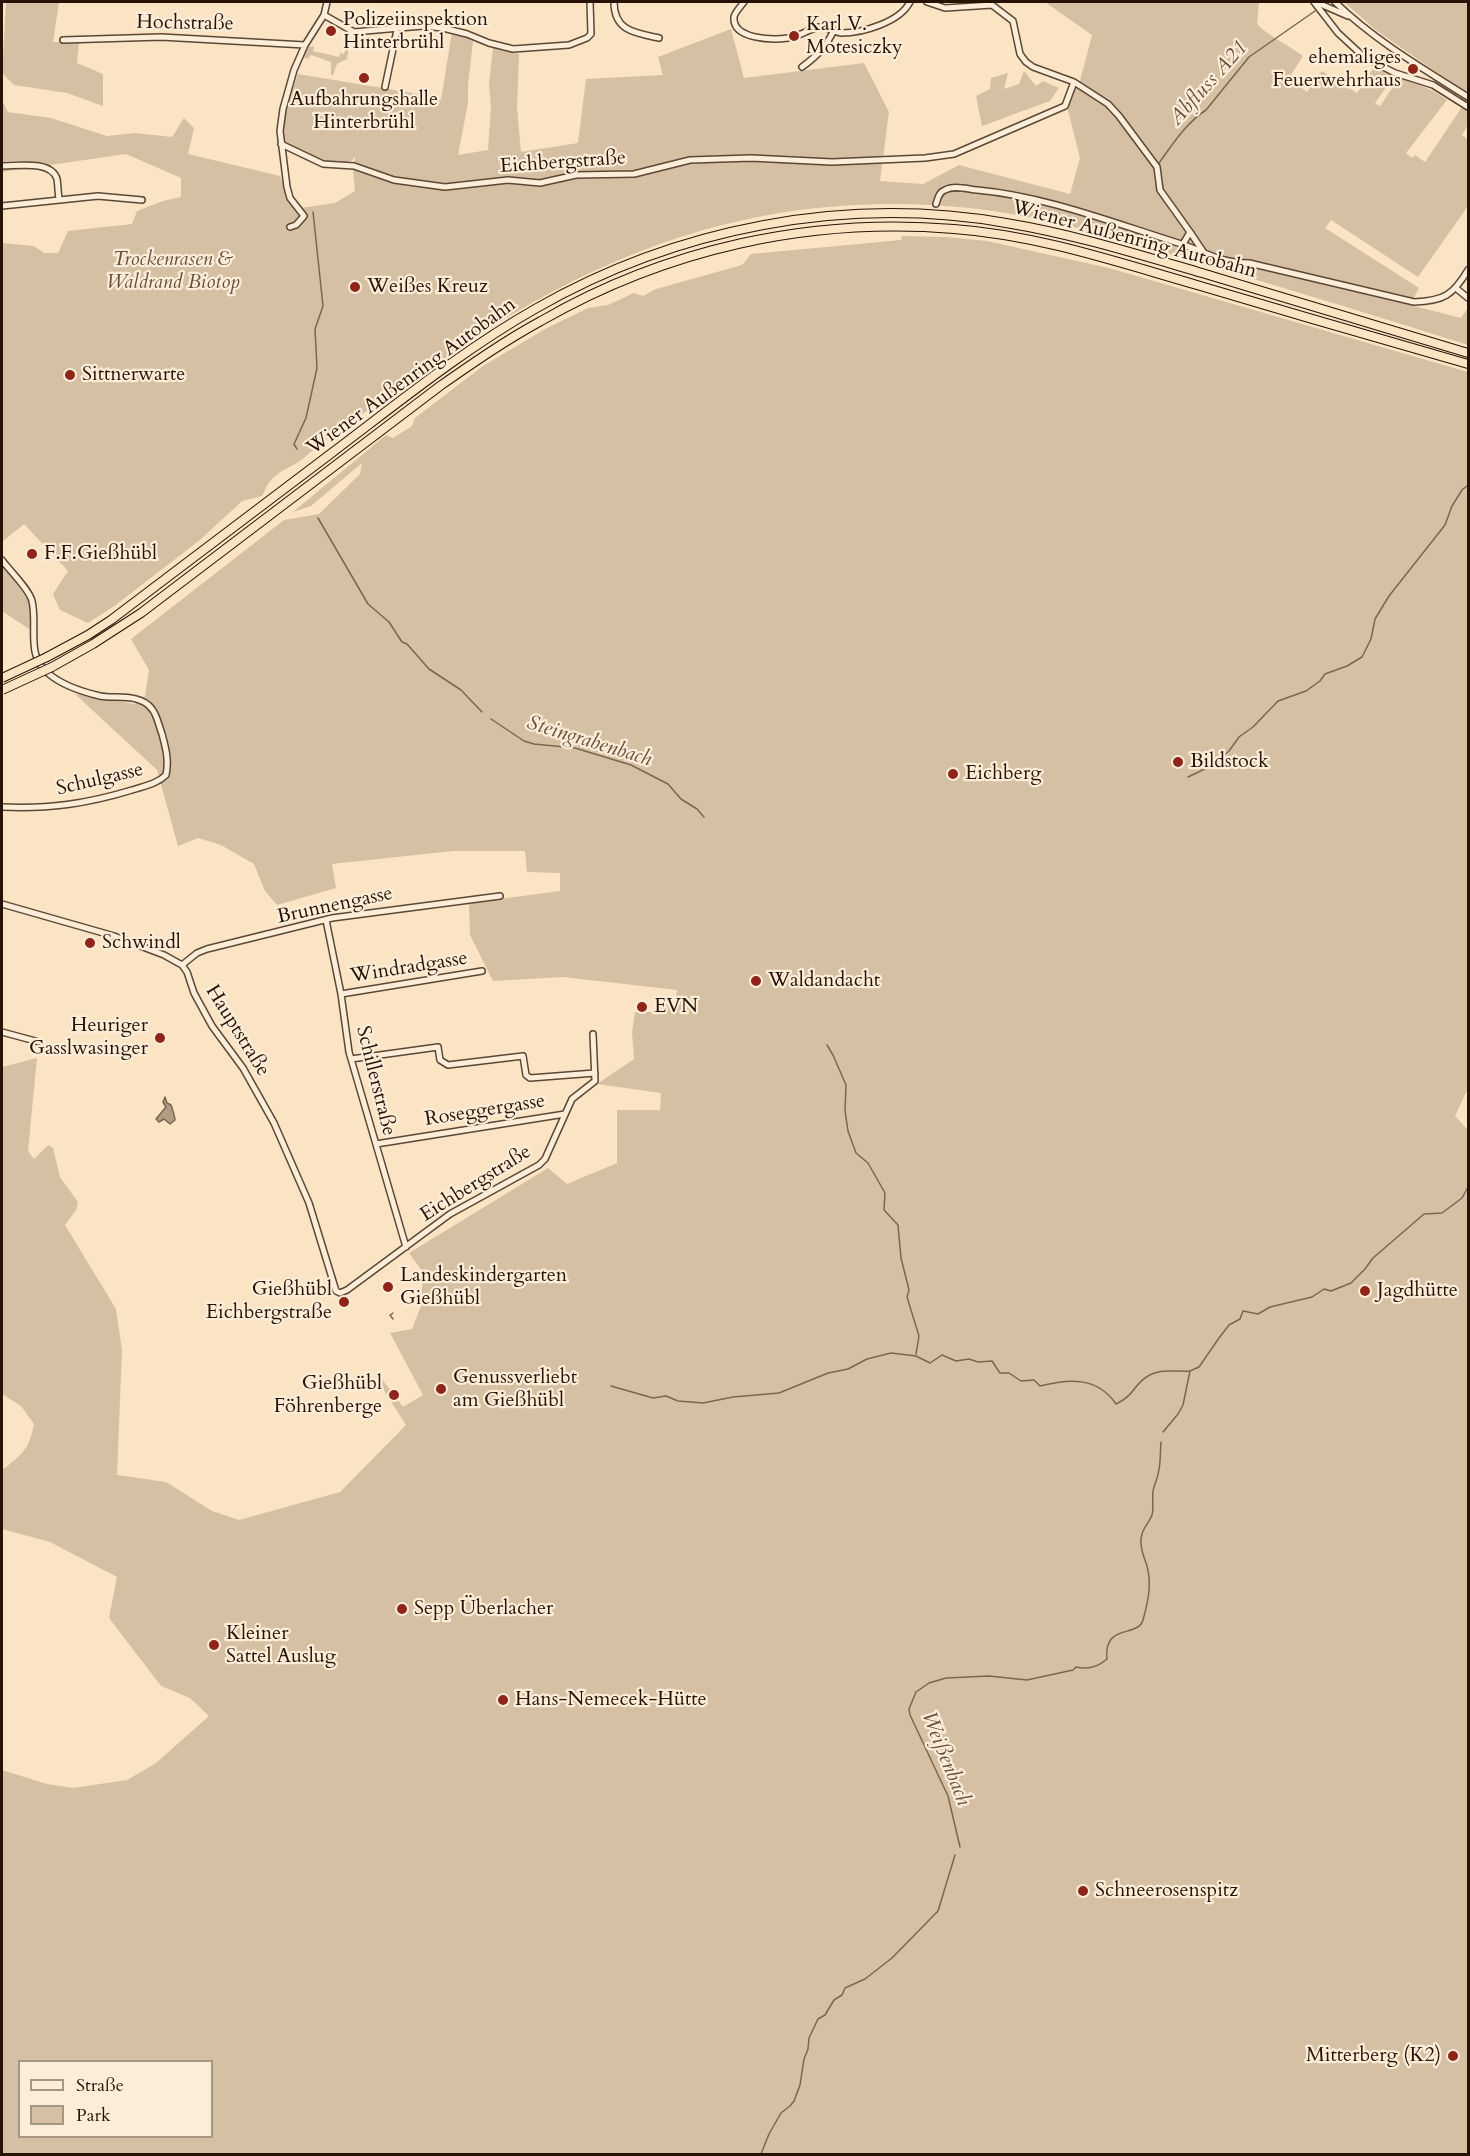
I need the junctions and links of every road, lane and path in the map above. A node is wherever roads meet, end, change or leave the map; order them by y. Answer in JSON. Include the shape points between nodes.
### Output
{"nodes":[{"id":1,"x":327,"y":2,"type":"edge"},
{"id":2,"x":590,"y":2,"type":"edge"},
{"id":3,"x":614,"y":2,"type":"edge"},
{"id":4,"x":744,"y":2,"type":"edge"},
{"id":5,"x":910,"y":2,"type":"edge"},
{"id":6,"x":927,"y":2,"type":"edge"},
{"id":7,"x":1315,"y":2,"type":"edge"},
{"id":8,"x":1335,"y":2,"type":"edge"},
{"id":9,"x":324,"y":15,"type":"junction"},
{"id":10,"x":1350,"y":17,"type":"junction"},
{"id":11,"x":396,"y":30,"type":"junction"},
{"id":12,"x":834,"y":30,"type":"junction"},
{"id":13,"x":659,"y":38,"type":"dead end"},
{"id":14,"x":63,"y":40,"type":"dead end"},
{"id":15,"x":305,"y":45,"type":"junction"},
{"id":16,"x":802,"y":67,"type":"dead end"},
{"id":17,"x":1426,"y":71,"type":"junction"},
{"id":18,"x":1074,"y":82,"type":"junction"},
{"id":19,"x":1433,"y":85,"type":"junction"},
{"id":20,"x":385,"y":87,"type":"dead end"},
{"id":21,"x":1468,"y":97,"type":"edge"},
{"id":22,"x":1468,"y":107,"type":"edge"},
{"id":23,"x":281,"y":144,"type":"junction"},
{"id":24,"x":2,"y":166,"type":"edge"},
{"id":25,"x":59,"y":199,"type":"junction"},
{"id":26,"x":142,"y":200,"type":"dead end"},
{"id":27,"x":936,"y":204,"type":"dead end"},
{"id":28,"x":2,"y":206,"type":"edge"},
{"id":29,"x":290,"y":227,"type":"dead end"},
{"id":30,"x":1190,"y":232,"type":"junction"},
{"id":31,"x":1183,"y":244,"type":"junction"},
{"id":32,"x":1204,"y":253,"type":"junction"},
{"id":33,"x":1468,"y":270,"type":"edge"},
{"id":34,"x":1457,"y":289,"type":"junction"},
{"id":35,"x":1468,"y":298,"type":"edge"},
{"id":36,"x":1468,"y":353,"type":"edge"},
{"id":37,"x":1468,"y":364,"type":"edge"},
{"id":38,"x":2,"y":560,"type":"edge"},
{"id":39,"x":2,"y":678,"type":"edge"},
{"id":40,"x":2,"y":690,"type":"edge"},
{"id":41,"x":2,"y":807,"type":"edge"},
{"id":42,"x":500,"y":896,"type":"dead end"},
{"id":43,"x":2,"y":904,"type":"edge"},
{"id":44,"x":326,"y":920,"type":"junction"},
{"id":45,"x":182,"y":965,"type":"junction"},
{"id":46,"x":482,"y":972,"type":"dead end"},
{"id":47,"x":341,"y":994,"type":"junction"},
{"id":48,"x":2,"y":1032,"type":"edge"},
{"id":49,"x":592,"y":1035,"type":"dead end"},
{"id":50,"x":39,"y":1042,"type":"dead end"},
{"id":51,"x":351,"y":1059,"type":"junction"},
{"id":52,"x":595,"y":1073,"type":"junction"},
{"id":53,"x":565,"y":1114,"type":"junction"},
{"id":54,"x":375,"y":1144,"type":"junction"},
{"id":55,"x":406,"y":1247,"type":"junction"},
{"id":56,"x":336,"y":1291,"type":"joint"}],
"edges":[{"from":1,"to":9,"type":"street"},
{"from":2,"to":11,"type":"street","via":[[591,34],[568,45],[513,49],[443,28]]},
{"from":3,"to":13,"type":"street","via":[[617,20],[625,28]]},
{"from":4,"to":12,"type":"street","via":[[734,19],[742,33],[765,39],[788,38],[817,28]]},
{"from":5,"to":12,"type":"street","via":[[906,9],[873,28],[839,33]]},
{"from":6,"to":18,"type":"street","via":[[945,8],[992,5],[1013,21],[1020,54],[1026,62]]},
{"from":7,"to":10,"type":"street"},
{"from":7,"to":19,"type":"street","via":[[1338,33],[1364,57],[1395,73]]},
{"from":8,"to":10,"type":"street"},
{"from":9,"to":11,"type":"street","via":[[354,32]]},
{"from":9,"to":15,"type":"street"},
{"from":10,"to":17,"type":"street"},
{"from":11,"to":20,"type":"street"},
{"from":12,"to":16,"type":"street","via":[[819,55]]},
{"from":14,"to":15,"type":"street","name":"Hochstraße","via":[[161,37]]},
{"from":15,"to":23,"type":"street","via":[[283,109]]},
{"from":17,"to":19,"type":"street"},
{"from":17,"to":21,"type":"street"},
{"from":18,"to":23,"type":"street","name":"Eichbergstraße","via":[[1065,106],[954,154],[925,158],[832,162],[690,160],[634,174],[445,187],[394,180],[354,166],[324,164]]},
{"from":18,"to":30,"type":"street","via":[[1119,116],[1157,167],[1160,190]]},
{"from":19,"to":22,"type":"street"},
{"from":23,"to":29,"type":"street","via":[[290,198],[304,216]]},
{"from":24,"to":25,"type":"street","via":[[43,167],[52,172]]},
{"from":25,"to":26,"type":"street","via":[[98,195]]},
{"from":25,"to":28,"type":"street"},
{"from":27,"to":31,"type":"street","via":[[944,190],[995,191]]},
{"from":30,"to":31,"type":"street"},
{"from":30,"to":32,"type":"street"},
{"from":31,"to":32,"type":"street"},
{"from":32,"to":34,"type":"street","via":[[1218,260],[1249,263],[1414,303],[1434,302]]},
{"from":33,"to":34,"type":"street"},
{"from":34,"to":35,"type":"street"},
{"from":36,"to":39,"type":"highway","name":"Wiener Außenring Autobahn","bridge":true,"via":[[1130,252],[1006,223],[908,213],[800,219],[745,228],[628,264],[534,310],[420,386],[111,620]]},
{"from":37,"to":40,"type":"highway","name":"Wiener Außenring Autobahn","bridge":true,"via":[[1125,264],[1004,235],[872,226],[745,241],[632,276],[589,295],[486,354],[141,614],[52,667]]},
{"from":38,"to":41,"type":"street","name":"Schulgasse","via":[[31,598],[34,652],[40,666],[71,686],[99,695],[136,698],[153,709],[168,757],[166,775],[157,782],[95,801],[53,807]]},
{"from":42,"to":44,"type":"street","name":"Brunnengasse"},
{"from":43,"to":45,"type":"street","via":[[114,936]]},
{"from":44,"to":45,"type":"street","name":"Brunnengasse","via":[[197,953]]},
{"from":44,"to":47,"type":"street","name":"Schillerstraße"},
{"from":45,"to":56,"type":"street","name":"Hauptstraße","via":[[212,1026],[243,1068],[274,1123],[309,1203]]},
{"from":46,"to":47,"type":"street","name":"Windradgasse"},
{"from":47,"to":51,"type":"street","name":"Schillerstraße"},
{"from":48,"to":50,"type":"street"},
{"from":49,"to":52,"type":"street"},
{"from":51,"to":52,"type":"street","via":[[438,1047],[440,1060],[448,1065],[523,1056],[530,1078]]},
{"from":51,"to":54,"type":"street","name":"Schillerstraße"},
{"from":52,"to":53,"type":"street","name":"Eichbergstraße","via":[[595,1081],[572,1099]]},
{"from":53,"to":54,"type":"street","name":"Roseggergasse"},
{"from":53,"to":55,"type":"street","name":"Eichbergstraße","via":[[539,1165],[450,1214]]},
{"from":54,"to":55,"type":"street","name":"Schillerstraße"},
{"from":55,"to":56,"type":"street","name":"Eichbergstraße","via":[[347,1290]]}]}
